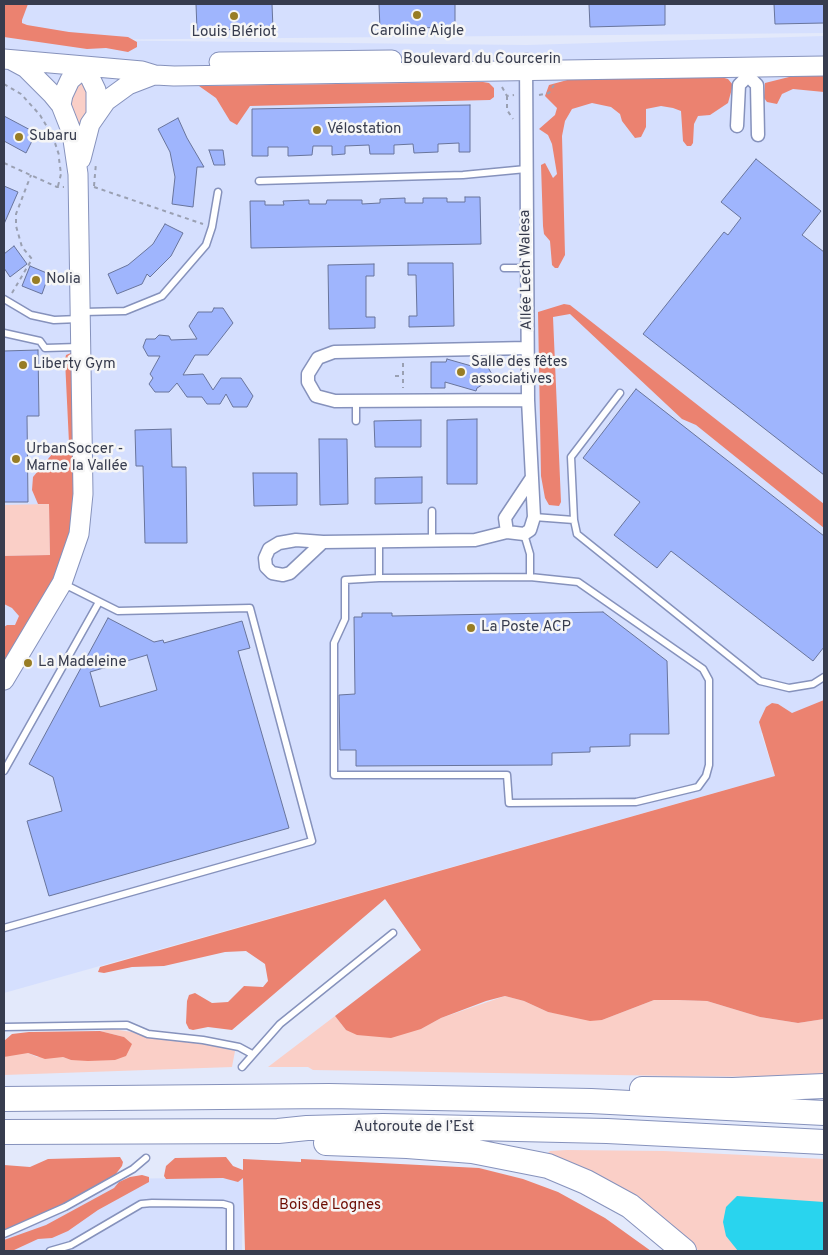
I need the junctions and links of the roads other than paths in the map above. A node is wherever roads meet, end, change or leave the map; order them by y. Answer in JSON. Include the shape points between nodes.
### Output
{"nodes":[{"id":1,"x":824,"y":53,"type":"edge"},
{"id":2,"x":12,"y":57,"type":"edge"},
{"id":3,"x":526,"y":65,"type":"junction"},
{"id":4,"x":84,"y":66,"type":"junction"},
{"id":5,"x":749,"y":66,"type":"junction"},
{"id":6,"x":824,"y":66,"type":"edge"},
{"id":7,"x":148,"y":73,"type":"junction"},
{"id":8,"x":61,"y":105,"type":"junction"},
{"id":9,"x":96,"y":112,"type":"junction"},
{"id":10,"x":737,"y":126,"type":"dead end"},
{"id":11,"x":758,"y":135,"type":"dead end"},
{"id":12,"x":526,"y":170,"type":"junction"},
{"id":13,"x":83,"y":182,"type":"junction"},
{"id":14,"x":259,"y":182,"type":"dead end"},
{"id":15,"x":218,"y":192,"type":"dead end"},
{"id":16,"x":504,"y":268,"type":"dead end"},
{"id":17,"x":526,"y":268,"type":"junction"},
{"id":18,"x":6,"y":300,"type":"edge"},
{"id":19,"x":80,"y":315,"type":"junction"},
{"id":20,"x":4,"y":333,"type":"edge"},
{"id":21,"x":81,"y":347,"type":"junction"},
{"id":22,"x":527,"y":348,"type":"junction"},
{"id":23,"x":620,"y":393,"type":"dead end"},
{"id":24,"x":528,"y":400,"type":"junction"},
{"id":25,"x":356,"y":401,"type":"junction"},
{"id":26,"x":356,"y":421,"type":"dead end"},
{"id":27,"x":531,"y":479,"type":"junction"},
{"id":28,"x":432,"y":511,"type":"dead end"},
{"id":29,"x":534,"y":516,"type":"junction"},
{"id":30,"x":574,"y":520,"type":"junction"},
{"id":31,"x":507,"y":532,"type":"junction"},
{"id":32,"x":524,"y":534,"type":"junction"},
{"id":33,"x":379,"y":541,"type":"junction"},
{"id":34,"x":432,"y":541,"type":"junction"},
{"id":35,"x":323,"y":542,"type":"dead end"},
{"id":36,"x":530,"y":577,"type":"junction"},
{"id":37,"x":379,"y":578,"type":"junction"},
{"id":38,"x":62,"y":583,"type":"junction"},
{"id":39,"x":98,"y":602,"type":"junction"},
{"id":40,"x":824,"y":677,"type":"edge"},
{"id":41,"x":4,"y":680,"type":"edge"},
{"id":42,"x":4,"y":771,"type":"edge"},
{"id":43,"x":4,"y":928,"type":"edge"},
{"id":44,"x":393,"y":933,"type":"dead end"},
{"id":45,"x":4,"y":1027,"type":"edge"},
{"id":46,"x":252,"y":1054,"type":"junction"},
{"id":47,"x":242,"y":1067,"type":"dead end"},
{"id":48,"x":824,"y":1086,"type":"edge"},
{"id":49,"x":4,"y":1099,"type":"edge"},
{"id":50,"x":591,"y":1101,"type":"junction"},
{"id":51,"x":824,"y":1113,"type":"edge"},
{"id":52,"x":278,"y":1131,"type":"junction"},
{"id":53,"x":4,"y":1132,"type":"edge"},
{"id":54,"x":824,"y":1142,"type":"edge"},
{"id":55,"x":146,"y":1158,"type":"dead end"},
{"id":56,"x":4,"y":1234,"type":"edge"},
{"id":57,"x":50,"y":1251,"type":"edge"},
{"id":58,"x":230,"y":1251,"type":"edge"},
{"id":59,"x":684,"y":1251,"type":"edge"}],
"edges":[{"from":1,"to":5,"type":"street","name":"Boulevard du Courcerin"},
{"from":2,"to":4,"type":"street","name":"Boulevard du Courcerin"},
{"from":2,"to":8,"type":"street","via":[[36,76]]},
{"from":3,"to":5,"type":"street","name":"Boulevard du Courcerin"},
{"from":3,"to":7,"type":"street","name":"Boulevard du Courcerin","via":[[351,59],[205,62],[164,64]]},
{"from":3,"to":12,"type":"street","name":"Allée Lech Walesa"},
{"from":4,"to":7,"type":"street","name":"Boulevard du Courcerin"},
{"from":4,"to":8,"type":"street","via":[[70,80]]},
{"from":4,"to":9,"type":"street","via":[[96,90]]},
{"from":5,"to":6,"type":"street","name":"Boulevard du Courcerin"},
{"from":5,"to":10,"type":"street","via":[[739,85]]},
{"from":5,"to":11,"type":"street","via":[[757,85]]},
{"from":7,"to":9,"type":"street","via":[[106,101]]},
{"from":8,"to":13,"type":"street","via":[[72,133]]},
{"from":9,"to":13,"type":"street","via":[[86,134]]},
{"from":12,"to":14,"type":"lane"},
{"from":12,"to":17,"type":"street","name":"Allée Lech Walesa"},
{"from":13,"to":19,"type":"street"},
{"from":15,"to":19,"type":"lane","via":[[206,245],[162,296],[124,311]]},
{"from":16,"to":17,"type":"lane"},
{"from":17,"to":22,"type":"street","name":"Allée Lech Walesa"},
{"from":18,"to":19,"type":"lane","via":[[30,315],[54,320]]},
{"from":19,"to":21,"type":"street"},
{"from":20,"to":21,"type":"lane","via":[[40,341],[45,348]]},
{"from":21,"to":38,"type":"street","via":[[82,513]]},
{"from":22,"to":24,"type":"street","name":"Allée Lech Walesa"},
{"from":22,"to":25,"type":"street","via":[[334,352],[318,358],[308,374],[308,382],[316,396],[335,401]]},
{"from":23,"to":30,"type":"lane","via":[[571,457]]},
{"from":24,"to":25,"type":"street"},
{"from":24,"to":27,"type":"street","name":"Allée Lech Walesa"},
{"from":25,"to":26,"type":"lane"},
{"from":27,"to":29,"type":"street","name":"Allée Lech Walesa"},
{"from":27,"to":31,"type":"street","via":[[505,518]]},
{"from":28,"to":34,"type":"lane"},
{"from":29,"to":30,"type":"lane"},
{"from":29,"to":32,"type":"street","via":[[530,530]]},
{"from":30,"to":40,"type":"lane","via":[[577,534],[760,681],[789,688],[813,684]]},
{"from":31,"to":32,"type":"street"},
{"from":31,"to":34,"type":"street","via":[[475,540]]},
{"from":32,"to":36,"type":"lane","via":[[530,554]]},
{"from":33,"to":34,"type":"street"},
{"from":33,"to":35,"type":"street"},
{"from":33,"to":37,"type":"lane"},
{"from":36,"to":37,"type":"lane"},
{"from":36,"to":37,"type":"lane","via":[[578,582],[703,669],[709,680],[709,765],[698,787],[636,802],[509,803],[507,775],[334,775],[334,643],[345,619],[345,580]]},
{"from":38,"to":39,"type":"lane"},
{"from":38,"to":41,"type":"street"},
{"from":39,"to":42,"type":"lane"},
{"from":39,"to":43,"type":"lane","via":[[118,611],[250,608],[312,841]]},
{"from":44,"to":46,"type":"lane","via":[[280,1024]]},
{"from":45,"to":46,"type":"lane","via":[[127,1025],[148,1034],[203,1040],[239,1047]]},
{"from":46,"to":47,"type":"lane"},
{"from":48,"to":50,"type":"highway","via":[[732,1090],[645,1088]]},
{"from":49,"to":50,"type":"highway","name":"Autoroute de l’Est","via":[[329,1096]]},
{"from":50,"to":51,"type":"highway","name":"Autoroute de l’Est"},
{"from":52,"to":53,"type":"highway","name":"Autoroute de l’Est"},
{"from":52,"to":54,"type":"highway","name":"Autoroute de l’Est","via":[[392,1127],[607,1131]]},
{"from":52,"to":59,"type":"highway","via":[[293,1141],[447,1149],[499,1155],[548,1166],[630,1206]]},
{"from":55,"to":56,"type":"lane","via":[[65,1207]]},
{"from":57,"to":58,"type":"lane","via":[[71,1245],[141,1204],[152,1203],[230,1206]]}]}
